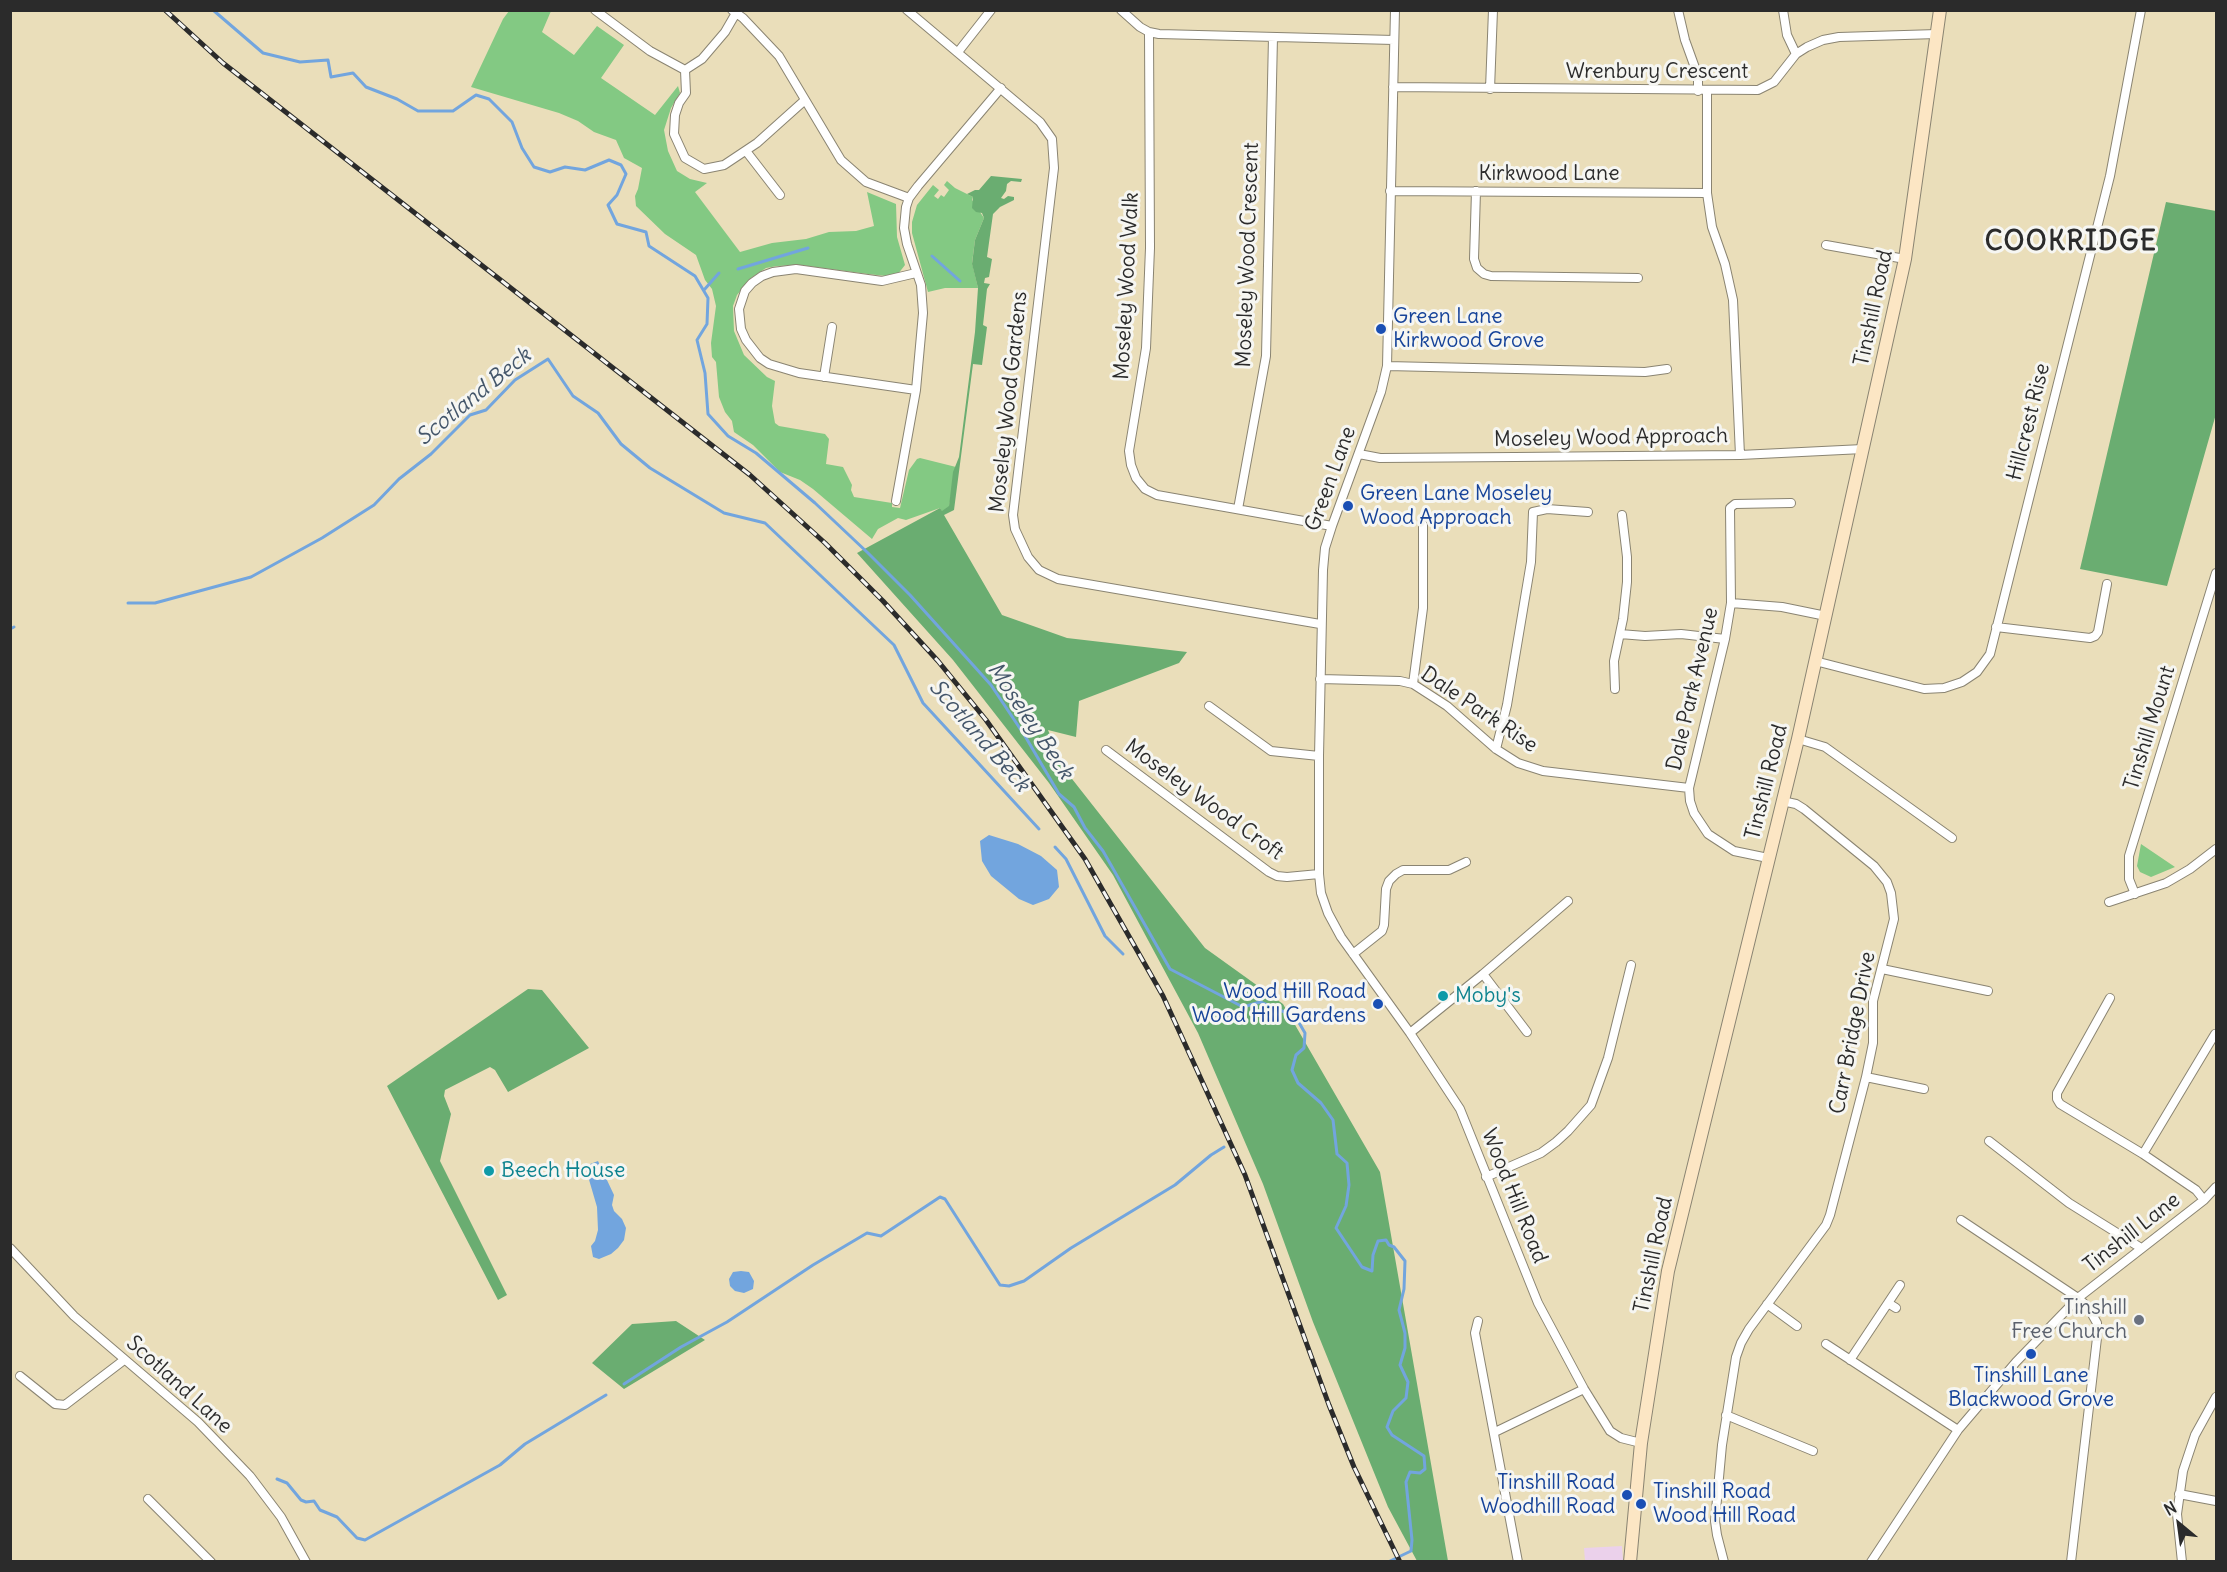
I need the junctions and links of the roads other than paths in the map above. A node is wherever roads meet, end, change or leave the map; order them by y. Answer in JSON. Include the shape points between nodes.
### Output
{"nodes":[{"id":1,"x":596,"y":10,"type":"edge"},
{"id":2,"x":907,"y":10,"type":"edge"},
{"id":3,"x":991,"y":10,"type":"edge"},
{"id":4,"x":1121,"y":10,"type":"edge"},
{"id":5,"x":1395,"y":10,"type":"edge"},
{"id":6,"x":1493,"y":10,"type":"edge"},
{"id":7,"x":1678,"y":10,"type":"edge"},
{"id":8,"x":1783,"y":10,"type":"edge"},
{"id":9,"x":1940,"y":10,"type":"edge"},
{"id":10,"x":2140,"y":10,"type":"edge"},
{"id":11,"x":734,"y":12,"type":"edge"},
{"id":12,"x":1149,"y":32,"type":"junction"},
{"id":13,"x":1937,"y":34,"type":"junction"},
{"id":14,"x":1273,"y":37,"type":"junction"},
{"id":15,"x":1394,"y":40,"type":"junction"},
{"id":16,"x":958,"y":52,"type":"junction"},
{"id":17,"x":1797,"y":54,"type":"junction"},
{"id":18,"x":685,"y":70,"type":"junction"},
{"id":19,"x":1393,"y":87,"type":"junction"},
{"id":20,"x":1001,"y":88,"type":"junction"},
{"id":21,"x":1490,"y":89,"type":"junction"},
{"id":22,"x":1703,"y":91,"type":"junction"},
{"id":23,"x":805,"y":100,"type":"junction"},
{"id":24,"x":746,"y":151,"type":"junction"},
{"id":25,"x":1390,"y":191,"type":"junction"},
{"id":26,"x":1476,"y":191,"type":"junction"},
{"id":27,"x":1707,"y":193,"type":"junction"},
{"id":28,"x":780,"y":195,"type":"dead end"},
{"id":29,"x":909,"y":198,"type":"junction"},
{"id":30,"x":1826,"y":244,"type":"dead end"},
{"id":31,"x":1905,"y":259,"type":"junction"},
{"id":32,"x":916,"y":273,"type":"junction"},
{"id":33,"x":1638,"y":278,"type":"dead end"},
{"id":34,"x":832,"y":327,"type":"dead end"},
{"id":35,"x":1387,"y":366,"type":"junction"},
{"id":36,"x":1667,"y":369,"type":"dead end"},
{"id":37,"x":824,"y":377,"type":"junction"},
{"id":38,"x":916,"y":390,"type":"junction"},
{"id":39,"x":1863,"y":449,"type":"junction"},
{"id":40,"x":1359,"y":454,"type":"junction"},
{"id":41,"x":1740,"y":454,"type":"junction"},
{"id":42,"x":896,"y":501,"type":"dead end"},
{"id":43,"x":1791,"y":503,"type":"dead end"},
{"id":44,"x":1238,"y":509,"type":"junction"},
{"id":45,"x":1587,"y":512,"type":"dead end"},
{"id":46,"x":1622,"y":515,"type":"dead end"},
{"id":47,"x":1423,"y":525,"type":"dead end"},
{"id":48,"x":1332,"y":526,"type":"junction"},
{"id":49,"x":2217,"y":573,"type":"edge"},
{"id":50,"x":2107,"y":584,"type":"dead end"},
{"id":51,"x":2215,"y":585,"type":"edge"},
{"id":52,"x":1731,"y":603,"type":"junction"},
{"id":53,"x":1826,"y":616,"type":"junction"},
{"id":54,"x":1320,"y":624,"type":"junction"},
{"id":55,"x":1996,"y":627,"type":"junction"},
{"id":56,"x":1620,"y":634,"type":"junction"},
{"id":57,"x":1725,"y":639,"type":"junction"},
{"id":58,"x":1815,"y":661,"type":"junction"},
{"id":59,"x":1320,"y":679,"type":"junction"},
{"id":60,"x":1413,"y":684,"type":"junction"},
{"id":61,"x":1615,"y":689,"type":"dead end"},
{"id":62,"x":1209,"y":706,"type":"dead end"},
{"id":63,"x":1798,"y":739,"type":"junction"},
{"id":64,"x":1496,"y":748,"type":"junction"},
{"id":65,"x":1106,"y":750,"type":"dead end"},
{"id":66,"x":1319,"y":756,"type":"junction"},
{"id":67,"x":1689,"y":788,"type":"junction"},
{"id":68,"x":1782,"y":801,"type":"junction"},
{"id":69,"x":1952,"y":838,"type":"dead end"},
{"id":70,"x":2217,"y":849,"type":"edge"},
{"id":71,"x":1768,"y":858,"type":"junction"},
{"id":72,"x":1466,"y":862,"type":"dead end"},
{"id":73,"x":1319,"y":874,"type":"junction"},
{"id":74,"x":2135,"y":894,"type":"junction"},
{"id":75,"x":1568,"y":901,"type":"dead end"},
{"id":76,"x":2109,"y":902,"type":"dead end"},
{"id":77,"x":1353,"y":954,"type":"junction"},
{"id":78,"x":1631,"y":964,"type":"dead end"},
{"id":79,"x":1882,"y":969,"type":"junction"},
{"id":80,"x":1483,"y":974,"type":"junction"},
{"id":81,"x":1988,"y":991,"type":"dead end"},
{"id":82,"x":2110,"y":998,"type":"dead end"},
{"id":83,"x":1410,"y":1032,"type":"junction"},
{"id":84,"x":1527,"y":1032,"type":"dead end"},
{"id":85,"x":2215,"y":1034,"type":"dead end"},
{"id":86,"x":1866,"y":1077,"type":"junction"},
{"id":87,"x":1924,"y":1089,"type":"dead end"},
{"id":88,"x":1989,"y":1142,"type":"dead end"},
{"id":89,"x":2143,"y":1154,"type":"junction"},
{"id":90,"x":1486,"y":1177,"type":"junction"},
{"id":91,"x":2217,"y":1187,"type":"edge"},
{"id":92,"x":2204,"y":1200,"type":"junction"},
{"id":93,"x":1961,"y":1220,"type":"dead end"},
{"id":94,"x":10,"y":1248,"type":"edge"},
{"id":95,"x":2141,"y":1248,"type":"junction"},
{"id":96,"x":1899,"y":1285,"type":"dead end"},
{"id":97,"x":2078,"y":1298,"type":"junction"},
{"id":98,"x":1888,"y":1303,"type":"junction"},
{"id":99,"x":1767,"y":1304,"type":"junction"},
{"id":100,"x":1896,"y":1308,"type":"dead end"},
{"id":101,"x":1478,"y":1321,"type":"dead end"},
{"id":102,"x":1797,"y":1326,"type":"dead end"},
{"id":103,"x":1826,"y":1344,"type":"dead end"},
{"id":104,"x":124,"y":1360,"type":"junction"},
{"id":105,"x":1850,"y":1360,"type":"junction"},
{"id":106,"x":20,"y":1376,"type":"dead end"},
{"id":107,"x":1584,"y":1389,"type":"junction"},
{"id":108,"x":2217,"y":1396,"type":"edge"},
{"id":109,"x":1726,"y":1415,"type":"junction"},
{"id":110,"x":1958,"y":1430,"type":"junction"},
{"id":111,"x":1495,"y":1432,"type":"junction"},
{"id":112,"x":1641,"y":1443,"type":"junction"},
{"id":113,"x":1813,"y":1451,"type":"dead end"},
{"id":114,"x":2179,"y":1494,"type":"junction"},
{"id":115,"x":148,"y":1499,"type":"dead end"},
{"id":116,"x":2217,"y":1501,"type":"edge"},
{"id":117,"x":211,"y":1562,"type":"edge"},
{"id":118,"x":306,"y":1562,"type":"edge"},
{"id":119,"x":1518,"y":1562,"type":"edge"},
{"id":120,"x":1630,"y":1562,"type":"edge"},
{"id":121,"x":1724,"y":1562,"type":"edge"},
{"id":122,"x":1871,"y":1562,"type":"edge"},
{"id":123,"x":2071,"y":1562,"type":"edge"},
{"id":124,"x":2182,"y":1562,"type":"edge"}],
"edges":[{"from":1,"to":18,"type":"street","via":[[650,51]]},
{"from":2,"to":16,"type":"street","name":"Moseley Wood Gardens"},
{"from":3,"to":16,"type":"street"},
{"from":4,"to":12,"type":"street"},
{"from":5,"to":15,"type":"street","name":"Green Lane"},
{"from":6,"to":21,"type":"street"},
{"from":7,"to":22,"type":"street"},
{"from":8,"to":17,"type":"street","via":[[1787,35]]},
{"from":9,"to":13,"type":"street","name":"Tinshill Road"},
{"from":10,"to":55,"type":"street","name":"Hillcrest Rise","via":[[2110,176]]},
{"from":11,"to":18,"type":"street","via":[[725,32],[702,59]]},
{"from":11,"to":23,"type":"street","via":[[779,56]]},
{"from":12,"to":14,"type":"street"},
{"from":12,"to":44,"type":"street","name":"Moseley Wood Walk","via":[[1149,281],[1146,348],[1129,451],[1131,465],[1145,489],[1157,495]]},
{"from":13,"to":17,"type":"street","name":"Wrenbury Crescent","via":[[1839,37],[1815,43]]},
{"from":13,"to":31,"type":"street","name":"Tinshill Road"},
{"from":14,"to":15,"type":"street"},
{"from":14,"to":44,"type":"street","name":"Moseley Wood Crescent","via":[[1266,356]]},
{"from":15,"to":19,"type":"street","name":"Green Lane"},
{"from":16,"to":20,"type":"street","name":"Moseley Wood Gardens"},
{"from":17,"to":22,"type":"street","name":"Wrenbury Crescent","via":[[1767,87]]},
{"from":18,"to":24,"type":"street","via":[[686,93],[675,115],[674,134],[685,158],[704,169],[724,165]]},
{"from":19,"to":21,"type":"street","name":"Wrenbury Crescent"},
{"from":19,"to":25,"type":"street","name":"Green Lane"},
{"from":20,"to":29,"type":"street"},
{"from":20,"to":54,"type":"street","name":"Moseley Wood Gardens","via":[[1046,129],[1054,153],[1013,515],[1028,557],[1039,570],[1058,579]]},
{"from":21,"to":22,"type":"street","name":"Wrenbury Crescent"},
{"from":22,"to":27,"type":"street"},
{"from":23,"to":24,"type":"street"},
{"from":23,"to":29,"type":"street","via":[[852,172],[866,182]]},
{"from":24,"to":28,"type":"street"},
{"from":25,"to":26,"type":"street","name":"Kirkwood Lane"},
{"from":25,"to":35,"type":"street","name":"Green Lane"},
{"from":26,"to":27,"type":"street","name":"Kirkwood Lane"},
{"from":26,"to":33,"type":"street","via":[[1474,259],[1484,274]]},
{"from":27,"to":41,"type":"street","via":[[1712,228],[1733,300]]},
{"from":29,"to":32,"type":"street","via":[[904,228]]},
{"from":30,"to":31,"type":"street"},
{"from":31,"to":39,"type":"street","name":"Tinshill Road"},
{"from":32,"to":37,"type":"street","via":[[882,281],[796,269],[762,276],[752,283],[739,309],[741,329],[752,350],[779,368]]},
{"from":32,"to":38,"type":"street","via":[[923,299]]},
{"from":34,"to":37,"type":"street"},
{"from":35,"to":36,"type":"street","via":[[1645,372]]},
{"from":35,"to":40,"type":"street","name":"Green Lane"},
{"from":37,"to":38,"type":"street"},
{"from":38,"to":42,"type":"street"},
{"from":39,"to":41,"type":"street","name":"Moseley Wood Approach"},
{"from":39,"to":53,"type":"street","name":"Tinshill Road"},
{"from":40,"to":41,"type":"street","name":"Moseley Wood Approach","via":[[1380,458]]},
{"from":40,"to":48,"type":"street","name":"Green Lane"},
{"from":43,"to":52,"type":"street","name":"Dale Park Avenue","via":[[1730,507]]},
{"from":44,"to":48,"type":"street","name":"Moseley Wood Walk"},
{"from":45,"to":64,"type":"street","via":[[1533,512],[1531,562]]},
{"from":46,"to":56,"type":"street","via":[[1627,582]]},
{"from":47,"to":60,"type":"street","via":[[1423,615]]},
{"from":48,"to":54,"type":"street","name":"Green Lane","via":[[1325,548]]},
{"from":49,"to":51,"type":"street","name":"Tinshill Mount"},
{"from":50,"to":55,"type":"street","via":[[2098,632],[2090,638]]},
{"from":51,"to":74,"type":"street","name":"Tinshill Mount","via":[[2129,856],[2129,879]]},
{"from":52,"to":53,"type":"street"},
{"from":52,"to":57,"type":"street","name":"Dale Park Avenue"},
{"from":53,"to":58,"type":"street","name":"Tinshill Road"},
{"from":54,"to":59,"type":"street","name":"Green Lane"},
{"from":55,"to":58,"type":"street","name":"Hillcrest Rise","via":[[1990,654],[1977,672],[1944,688],[1924,688]]},
{"from":56,"to":57,"type":"street"},
{"from":56,"to":61,"type":"street","via":[[1614,661]]},
{"from":57,"to":67,"type":"street","name":"Dale Park Avenue"},
{"from":58,"to":63,"type":"street","name":"Tinshill Road"},
{"from":59,"to":60,"type":"street","name":"Dale Park Rise"},
{"from":59,"to":66,"type":"street","name":"Green Lane"},
{"from":60,"to":64,"type":"street","name":"Dale Park Rise","via":[[1447,706]]},
{"from":62,"to":66,"type":"street","via":[[1271,751]]},
{"from":63,"to":68,"type":"street","name":"Tinshill Road"},
{"from":63,"to":69,"type":"street","via":[[1825,747]]},
{"from":64,"to":67,"type":"street","name":"Dale Park Rise","via":[[1518,763],[1543,771]]},
{"from":65,"to":73,"type":"street","name":"Moseley Wood Croft","via":[[1269,872],[1287,877]]},
{"from":66,"to":73,"type":"street","name":"Green Lane"},
{"from":67,"to":71,"type":"street","name":"Dale Park Avenue","via":[[1694,813],[1708,834],[1734,851]]},
{"from":68,"to":71,"type":"street","name":"Tinshill Road"},
{"from":68,"to":79,"type":"street","name":"Carr Bridge Drive","via":[[1796,804],[1812,816],[1874,866],[1887,882],[1894,920]]},
{"from":70,"to":74,"type":"street","via":[[2178,877]]},
{"from":71,"to":112,"type":"street","name":"Tinshill Road","via":[[1668,1270]]},
{"from":72,"to":77,"type":"street","via":[[1449,870],[1403,870],[1396,874],[1386,889],[1382,932]]},
{"from":73,"to":77,"type":"street","name":"Green Lane","via":[[1328,913]]},
{"from":74,"to":76,"type":"street"},
{"from":75,"to":80,"type":"street"},
{"from":77,"to":83,"type":"street","name":"Wood Hill Road"},
{"from":78,"to":90,"type":"street","via":[[1608,1058],[1591,1105],[1541,1153]]},
{"from":79,"to":81,"type":"street"},
{"from":79,"to":86,"type":"street","name":"Carr Bridge Drive","via":[[1873,1001],[1873,1043]]},
{"from":80,"to":83,"type":"street"},
{"from":80,"to":84,"type":"street"},
{"from":82,"to":89,"type":"street","via":[[2057,1099]]},
{"from":83,"to":90,"type":"street","name":"Wood Hill Road","via":[[1456,1103]]},
{"from":85,"to":89,"type":"street"},
{"from":86,"to":87,"type":"street"},
{"from":86,"to":99,"type":"street","name":"Carr Bridge Drive","via":[[1826,1225]]},
{"from":88,"to":95,"type":"street","via":[[2069,1203]]},
{"from":89,"to":92,"type":"street","via":[[2196,1190]]},
{"from":90,"to":107,"type":"street","name":"Wood Hill Road","via":[[1538,1303]]},
{"from":91,"to":92,"type":"street","name":"Tinshill Lane"},
{"from":92,"to":95,"type":"street","name":"Tinshill Lane"},
{"from":93,"to":97,"type":"street"},
{"from":94,"to":104,"type":"street","name":"Scotland Lane"},
{"from":95,"to":97,"type":"street","name":"Tinshill Lane"},
{"from":96,"to":98,"type":"street"},
{"from":97,"to":110,"type":"street","name":"Tinshill Lane"},
{"from":97,"to":123,"type":"street","via":[[2095,1318],[2097,1338]]},
{"from":98,"to":100,"type":"street"},
{"from":98,"to":105,"type":"street"},
{"from":99,"to":102,"type":"street"},
{"from":99,"to":109,"type":"street","name":"Carr Bridge Drive","via":[[1741,1343]]},
{"from":101,"to":111,"type":"street","via":[[1475,1333]]},
{"from":103,"to":105,"type":"street"},
{"from":104,"to":106,"type":"street","via":[[65,1405],[55,1404]]},
{"from":104,"to":118,"type":"street","name":"Scotland Lane","via":[[198,1422],[250,1476],[281,1517]]},
{"from":105,"to":110,"type":"street"},
{"from":107,"to":111,"type":"street"},
{"from":107,"to":112,"type":"street","name":"Wood Hill Road","via":[[1610,1431]]},
{"from":108,"to":114,"type":"street","via":[[2192,1443]]},
{"from":109,"to":113,"type":"street"},
{"from":109,"to":121,"type":"street","name":"Carr Bridge Drive","via":[[1715,1528]]},
{"from":110,"to":122,"type":"street","name":"Tinshill Lane"},
{"from":111,"to":119,"type":"street"},
{"from":112,"to":120,"type":"street","name":"Tinshill Road"},
{"from":114,"to":116,"type":"street"},
{"from":114,"to":124,"type":"street"},
{"from":115,"to":117,"type":"street"}]}
